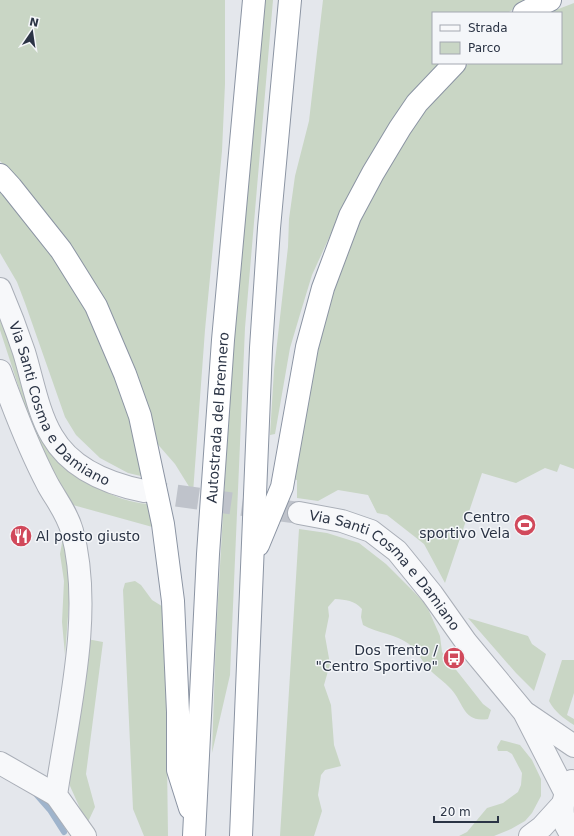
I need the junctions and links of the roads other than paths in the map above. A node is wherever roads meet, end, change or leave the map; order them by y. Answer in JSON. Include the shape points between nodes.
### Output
{"nodes":[{"id":1,"x":254,"y":0,"type":"edge"},
{"id":2,"x":290,"y":0,"type":"edge"},
{"id":3,"x":550,"y":0,"type":"edge"},
{"id":4,"x":526,"y":12,"type":"edge"},
{"id":5,"x":453,"y":64,"type":"edge"},
{"id":6,"x":0,"y":175,"type":"edge"},
{"id":7,"x":0,"y":289,"type":"edge"},
{"id":8,"x":0,"y":371,"type":"edge"},
{"id":9,"x":144,"y":491,"type":"tunnel mouth"},
{"id":10,"x":299,"y":513,"type":"tunnel mouth"},
{"id":11,"x":252,"y":559,"type":"junction"},
{"id":12,"x":524,"y":712,"type":"junction"},
{"id":13,"x":574,"y":746,"type":"edge"},
{"id":14,"x":0,"y":763,"type":"edge"},
{"id":15,"x":567,"y":792,"type":"edge"},
{"id":16,"x":56,"y":795,"type":"junction"},
{"id":17,"x":194,"y":829,"type":"edge"},
{"id":18,"x":84,"y":836,"type":"edge"},
{"id":19,"x":241,"y":836,"type":"edge"},
{"id":20,"x":530,"y":836,"type":"edge"},
{"id":21,"x":573,"y":836,"type":"edge"}],
"edges":[{"from":1,"to":17,"type":"highway","name":"Autostrada del Brennero","via":[[222,348],[208,554]]},
{"from":2,"to":11,"type":"highway","via":[[269,228]]},
{"from":3,"to":4,"type":"highway"},
{"from":5,"to":11,"type":"highway","via":[[417,103],[400,128],[372,173],[350,216],[324,288],[307,347],[282,487]]},
{"from":6,"to":17,"type":"highway","via":[[61,250],[96,306],[140,416],[163,524],[172,593],[178,770]]},
{"from":7,"to":9,"type":"street","name":"Via Santi Cosma e Damiano","via":[[52,436],[64,451],[96,476],[122,487]]},
{"from":8,"to":16,"type":"street","via":[[16,416],[48,486],[66,514],[75,545],[80,582],[79,638]]},
{"from":10,"to":12,"type":"street","name":"Via Santi Cosma e Damiano","via":[[357,526],[371,531],[385,541],[432,594],[466,642]]},
{"from":11,"to":19,"type":"highway"},
{"from":12,"to":13,"type":"street","name":"Via Santi Cosma e Damiano"},
{"from":12,"to":15,"type":"street","name":"Via Santi Cosma e Damiano"},
{"from":14,"to":16,"type":"street"},
{"from":15,"to":20,"type":"street","via":[[542,828]]},
{"from":15,"to":21,"type":"street","name":"Via Santi Cosma e Damiano","via":[[564,819]]},
{"from":16,"to":18,"type":"street"}]}
